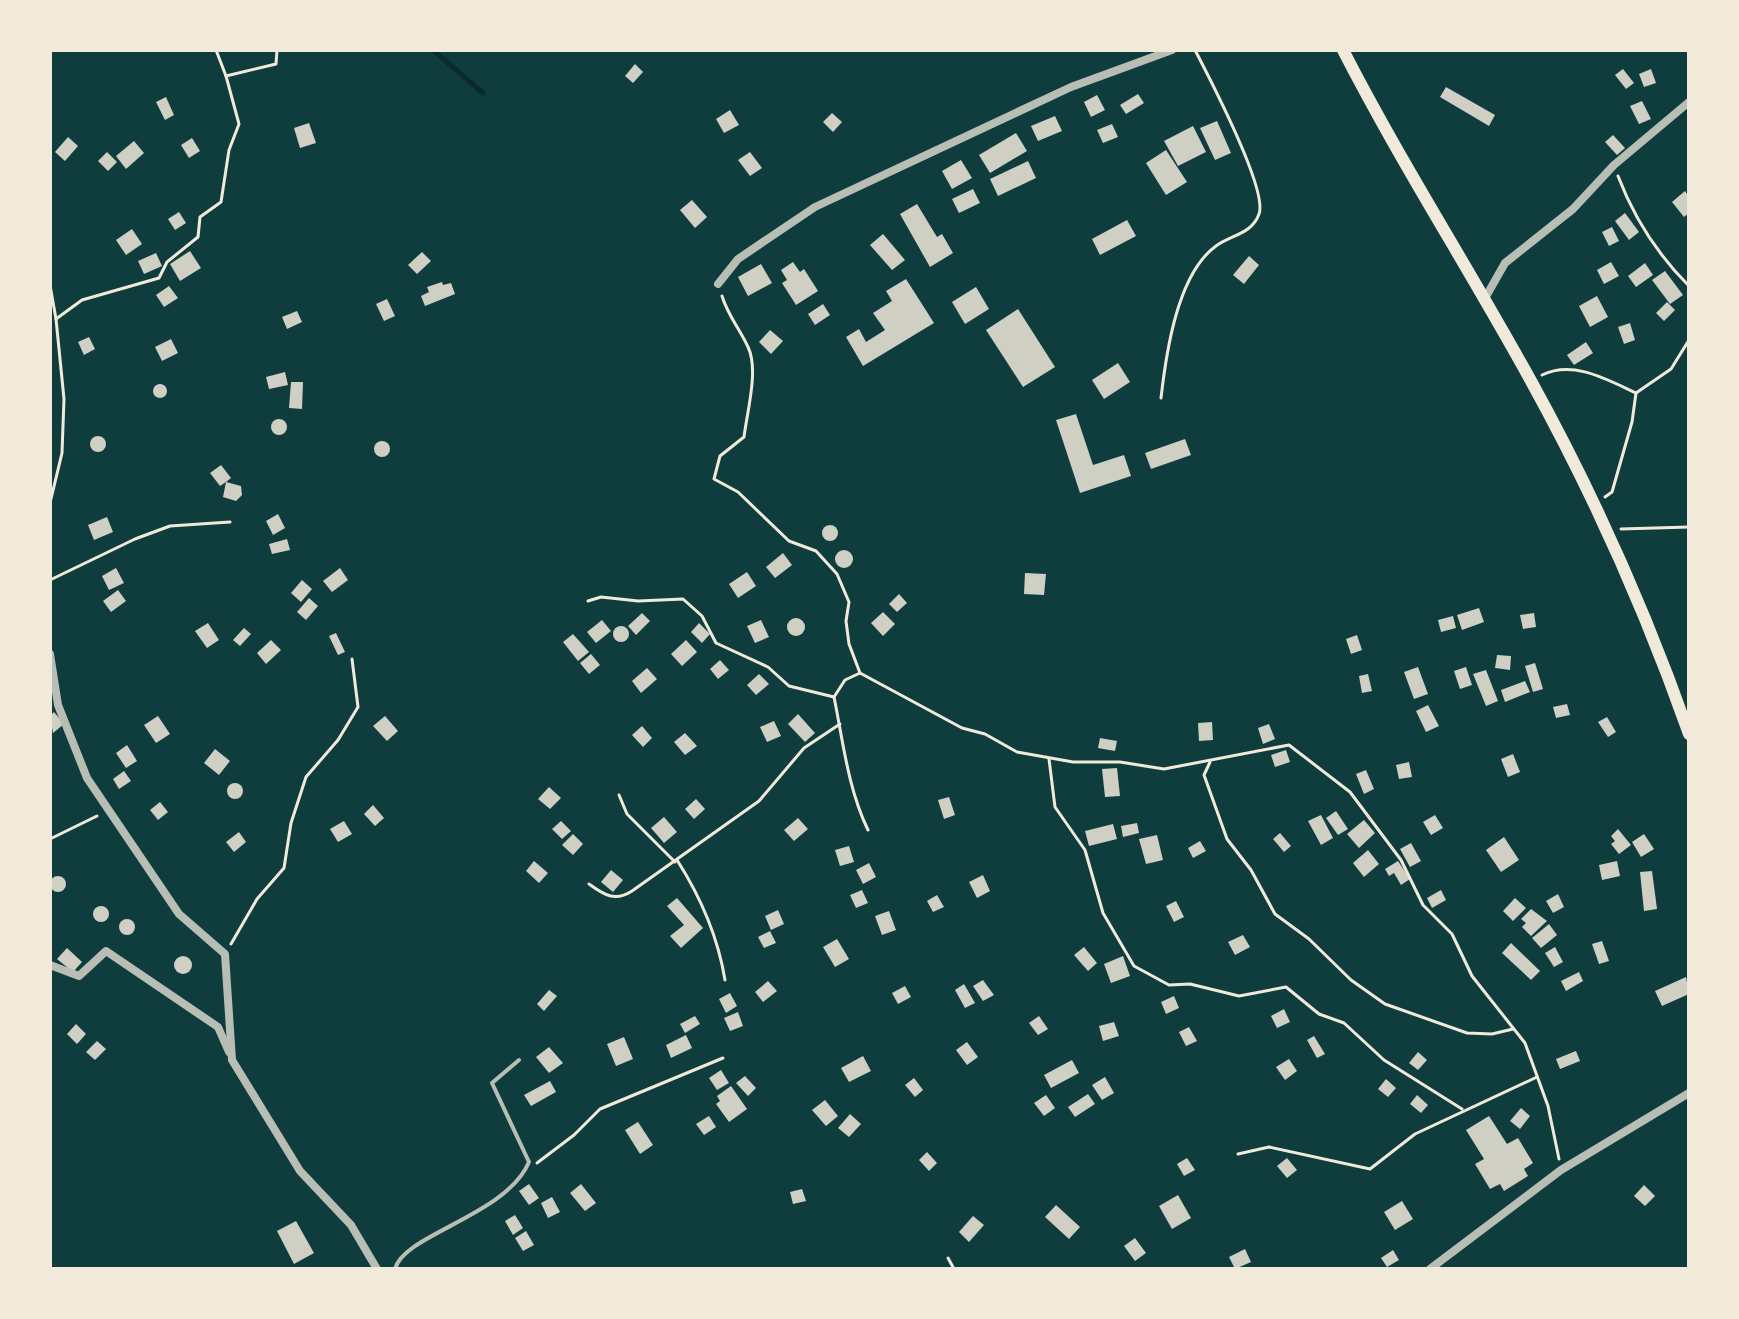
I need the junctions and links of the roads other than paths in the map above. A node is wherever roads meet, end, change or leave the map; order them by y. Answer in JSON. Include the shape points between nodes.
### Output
{"nodes":[{"id":1,"x":1172,"y":50,"type":"edge"},
{"id":2,"x":1343,"y":50,"type":"edge"},
{"id":3,"x":1689,"y":102,"type":"edge"},
{"id":4,"x":718,"y":284,"type":"road end"},
{"id":5,"x":1484,"y":300,"type":"junction"},
{"id":6,"x":50,"y":654,"type":"edge"},
{"id":7,"x":1689,"y":734,"type":"edge"},
{"id":8,"x":50,"y":965,"type":"edge"},
{"id":9,"x":232,"y":1060,"type":"junction"},
{"id":10,"x":519,"y":1060,"type":"dead end"},
{"id":11,"x":1689,"y":1093,"type":"edge"},
{"id":12,"x":377,"y":1269,"type":"edge"},
{"id":13,"x":395,"y":1269,"type":"edge"},
{"id":14,"x":1430,"y":1269,"type":"edge"}],
"edges":[{"from":1,"to":4,"type":"street","via":[[1071,87],[815,207],[738,259]]},
{"from":2,"to":5,"type":"main road","via":[[1386,135]]},
{"from":3,"to":5,"type":"street","via":[[1614,165],[1573,209],[1505,263]]},
{"from":5,"to":7,"type":"main road","via":[[1531,381],[1651,625]]},
{"from":6,"to":9,"type":"street","via":[[58,705],[87,778],[179,914],[225,954]]},
{"from":8,"to":9,"type":"street","via":[[79,976],[106,951],[218,1027]]},
{"from":9,"to":12,"type":"street","via":[[300,1171],[351,1225]]},
{"from":10,"to":13,"type":"lane","via":[[492,1083],[529,1162],[525,1173],[481,1212],[413,1246],[398,1258]]},
{"from":11,"to":14,"type":"street","via":[[1561,1170]]}]}
